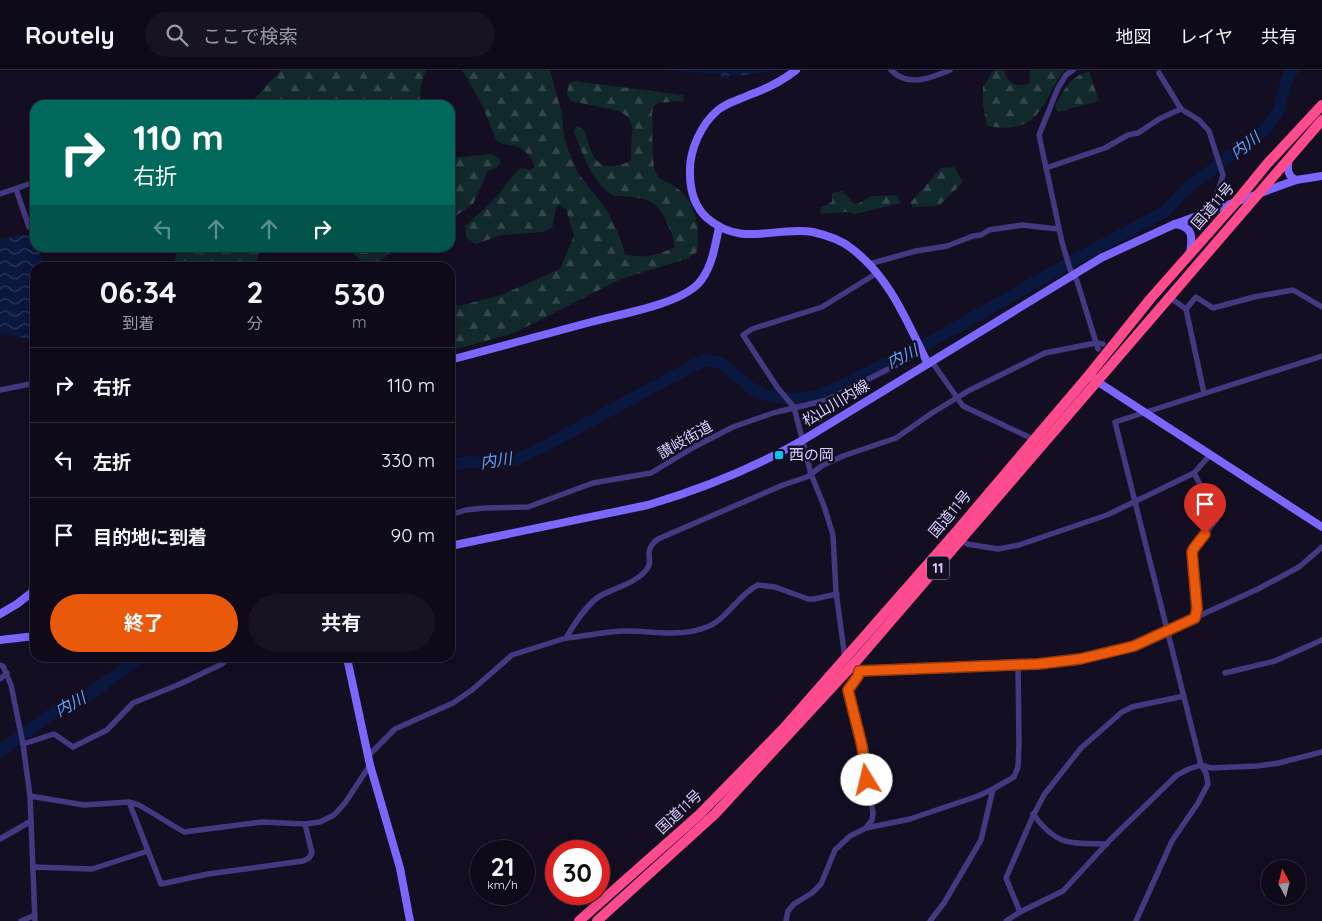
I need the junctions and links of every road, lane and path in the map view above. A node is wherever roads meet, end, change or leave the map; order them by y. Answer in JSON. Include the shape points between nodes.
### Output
{"nodes":[{"id":1,"x":796,"y":70,"type":"edge"},
{"id":2,"x":891,"y":70,"type":"edge"},
{"id":3,"x":950,"y":70,"type":"edge"},
{"id":4,"x":1073,"y":70,"type":"edge"},
{"id":5,"x":1159,"y":72,"type":"dead end"},
{"id":6,"x":1322,"y":105,"type":"edge"},
{"id":7,"x":1181,"y":110,"type":"junction"},
{"id":8,"x":1322,"y":120,"type":"edge"},
{"id":9,"x":1290,"y":155,"type":"junction"},
{"id":10,"x":1046,"y":168,"type":"junction"},
{"id":11,"x":1322,"y":176,"type":"edge"},
{"id":12,"x":1296,"y":180,"type":"junction"},
{"id":13,"x":30,"y":184,"type":"edge"},
{"id":14,"x":16,"y":189,"type":"junction"},
{"id":15,"x":0,"y":194,"type":"edge"},
{"id":16,"x":1258,"y":194,"type":"junction"},
{"id":17,"x":1236,"y":202,"type":"junction"},
{"id":18,"x":1218,"y":209,"type":"junction"},
{"id":19,"x":1176,"y":224,"type":"junction"},
{"id":20,"x":30,"y":227,"type":"edge"},
{"id":21,"x":719,"y":227,"type":"junction"},
{"id":22,"x":1058,"y":229,"type":"junction"},
{"id":23,"x":1190,"y":254,"type":"junction"},
{"id":24,"x":869,"y":264,"type":"junction"},
{"id":25,"x":1072,"y":272,"type":"junction"},
{"id":26,"x":878,"y":273,"type":"junction"},
{"id":27,"x":1169,"y":297,"type":"junction"},
{"id":28,"x":1322,"y":307,"type":"edge"},
{"id":29,"x":1186,"y":309,"type":"junction"},
{"id":30,"x":922,"y":351,"type":"junction"},
{"id":31,"x":1322,"y":356,"type":"edge"},
{"id":32,"x":455,"y":359,"type":"edge"},
{"id":33,"x":930,"y":363,"type":"junction"},
{"id":34,"x":1089,"y":374,"type":"junction"},
{"id":35,"x":1098,"y":382,"type":"junction"},
{"id":36,"x":30,"y":384,"type":"edge"},
{"id":37,"x":0,"y":390,"type":"edge"},
{"id":38,"x":1204,"y":393,"type":"junction"},
{"id":39,"x":957,"y":399,"type":"junction"},
{"id":40,"x":793,"y":406,"type":"junction"},
{"id":41,"x":1146,"y":413,"type":"junction"},
{"id":42,"x":1033,"y":439,"type":"junction"},
{"id":43,"x":803,"y":440,"type":"junction"},
{"id":44,"x":1210,"y":455,"type":"junction"},
{"id":45,"x":1194,"y":473,"type":"junction"},
{"id":46,"x":811,"y":474,"type":"junction"},
{"id":47,"x":1134,"y":502,"type":"junction"},
{"id":48,"x":455,"y":513,"type":"edge"},
{"id":49,"x":1322,"y":527,"type":"edge"},
{"id":50,"x":958,"y":536,"type":"junction"},
{"id":51,"x":455,"y":545,"type":"edge"},
{"id":52,"x":1322,"y":547,"type":"edge"},
{"id":53,"x":30,"y":594,"type":"edge"},
{"id":54,"x":837,"y":594,"type":"junction"},
{"id":55,"x":0,"y":614,"type":"edge"},
{"id":56,"x":1195,"y":618,"type":"junction"},
{"id":57,"x":1168,"y":630,"type":"junction"},
{"id":58,"x":30,"y":637,"type":"edge"},
{"id":59,"x":566,"y":638,"type":"junction"},
{"id":60,"x":0,"y":640,"type":"edge"},
{"id":61,"x":1322,"y":640,"type":"edge"},
{"id":62,"x":224,"y":662,"type":"edge"},
{"id":63,"x":347,"y":662,"type":"edge"},
{"id":64,"x":1018,"y":664,"type":"junction"},
{"id":65,"x":0,"y":665,"type":"edge"},
{"id":66,"x":852,"y":665,"type":"junction"},
{"id":67,"x":7,"y":673,"type":"junction"},
{"id":68,"x":1225,"y":673,"type":"dead end"},
{"id":69,"x":0,"y":679,"type":"edge"},
{"id":70,"x":1184,"y":696,"type":"junction"},
{"id":71,"x":22,"y":743,"type":"junction"},
{"id":72,"x":1322,"y":752,"type":"edge"},
{"id":73,"x":369,"y":761,"type":"junction"},
{"id":74,"x":1201,"y":765,"type":"junction"},
{"id":75,"x":993,"y":789,"type":"junction"},
{"id":76,"x":30,"y":796,"type":"junction"},
{"id":77,"x":129,"y":802,"type":"junction"},
{"id":78,"x":1034,"y":814,"type":"junction"},
{"id":79,"x":31,"y":821,"type":"junction"},
{"id":80,"x":305,"y":824,"type":"junction"},
{"id":81,"x":866,"y":828,"type":"junction"},
{"id":82,"x":0,"y":839,"type":"edge"},
{"id":83,"x":1107,"y":844,"type":"junction"},
{"id":84,"x":148,"y":851,"type":"junction"},
{"id":85,"x":33,"y":867,"type":"junction"},
{"id":86,"x":1020,"y":912,"type":"junction"},
{"id":87,"x":35,"y":918,"type":"edge"},
{"id":88,"x":21,"y":921,"type":"edge"},
{"id":89,"x":410,"y":921,"type":"edge"},
{"id":90,"x":579,"y":921,"type":"edge"},
{"id":91,"x":597,"y":921,"type":"edge"},
{"id":92,"x":786,"y":921,"type":"edge"},
{"id":93,"x":930,"y":921,"type":"edge"},
{"id":94,"x":1006,"y":921,"type":"edge"},
{"id":95,"x":1136,"y":921,"type":"edge"}],
"edges":[{"from":1,"to":21,"type":"street","via":[[773,85],[719,109],[701,130],[691,159],[691,190],[705,216]]},
{"from":2,"to":3,"type":"street","via":[[911,80],[927,79]]},
{"from":4,"to":10,"type":"street","via":[[1058,88],[1039,135]]},
{"from":5,"to":7,"type":"street"},
{"from":6,"to":17,"type":"highway","name":"国道11号","number":"11"},
{"from":7,"to":10,"type":"street","via":[[1105,148]]},
{"from":7,"to":18,"type":"street","via":[[1200,120],[1209,130],[1223,175],[1215,202]]},
{"from":8,"to":9,"type":"highway","name":"国道11号","number":"11"},
{"from":9,"to":12,"type":"street","via":[[1287,167],[1290,176]]},
{"from":9,"to":16,"type":"highway","name":"国道11号","number":"11"},
{"from":10,"to":22,"type":"street"},
{"from":11,"to":12,"type":"street","name":"松山川内線"},
{"from":12,"to":16,"type":"street","name":"松山川内線"},
{"from":13,"to":14,"type":"street"},
{"from":14,"to":15,"type":"street"},
{"from":14,"to":20,"type":"street"},
{"from":16,"to":17,"type":"street","name":"松山川内線"},
{"from":16,"to":27,"type":"highway","name":"国道11号","number":"11"},
{"from":17,"to":18,"type":"street","name":"松山川内線"},
{"from":17,"to":23,"type":"highway","name":"国道11号","number":"11"},
{"from":18,"to":19,"type":"street","name":"松山川内線"},
{"from":19,"to":23,"type":"street","via":[[1190,232]]},
{"from":19,"to":25,"type":"street","name":"松山川内線"},
{"from":21,"to":24,"type":"street","via":[[744,235],[813,232],[840,241]]},
{"from":21,"to":32,"type":"street","via":[[713,255],[704,274],[698,283],[680,296]]},
{"from":22,"to":24,"type":"street","via":[[1022,225],[989,230],[947,246]]},
{"from":22,"to":25,"type":"street"},
{"from":23,"to":34,"type":"highway","name":"国道11号","number":"11"},
{"from":24,"to":26,"type":"street"},
{"from":25,"to":33,"type":"street","name":"松山川内線"},
{"from":25,"to":39,"type":"street","via":[[1099,345],[1045,353]]},
{"from":26,"to":30,"type":"street","via":[[901,307]]},
{"from":26,"to":40,"type":"street","via":[[822,307],[752,329],[743,335]]},
{"from":27,"to":29,"type":"street"},
{"from":27,"to":35,"type":"highway","name":"国道11号","number":"11"},
{"from":28,"to":29,"type":"street","via":[[1293,290],[1213,308],[1196,297]]},
{"from":29,"to":38,"type":"street"},
{"from":30,"to":33,"type":"street"},
{"from":30,"to":40,"type":"street","name":"讃岐街道","via":[[827,400]]},
{"from":31,"to":38,"type":"street"},
{"from":33,"to":39,"type":"street"},
{"from":33,"to":43,"type":"street","name":"松山川内線"},
{"from":34,"to":35,"type":"street"},
{"from":34,"to":42,"type":"highway","name":"国道11号","number":"11"},
{"from":35,"to":41,"type":"street"},
{"from":35,"to":50,"type":"highway","name":"国道11号","number":"11"},
{"from":36,"to":37,"type":"street"},
{"from":38,"to":41,"type":"street"},
{"from":39,"to":42,"type":"street","via":[[963,406]]},
{"from":39,"to":46,"type":"street","via":[[896,438],[843,456]]},
{"from":40,"to":43,"type":"street"},
{"from":40,"to":48,"type":"street","name":"讃岐街道","via":[[733,427],[651,473],[593,483],[528,507],[485,508]]},
{"from":41,"to":44,"type":"street"},
{"from":41,"to":47,"type":"street","via":[[1116,422]]},
{"from":42,"to":50,"type":"highway","name":"国道11号","number":"11"},
{"from":43,"to":46,"type":"street"},
{"from":43,"to":51,"type":"street","name":"松山川内線","via":[[746,470],[680,496]]},
{"from":44,"to":45,"type":"street"},
{"from":44,"to":49,"type":"street"},
{"from":45,"to":47,"type":"street"},
{"from":45,"to":56,"type":"street","via":[[1217,520],[1192,552]]},
{"from":46,"to":54,"type":"street","via":[[833,535]]},
{"from":46,"to":59,"type":"street","via":[[658,539],[651,544],[647,570],[599,596]]},
{"from":47,"to":50,"type":"street","via":[[1107,515],[1019,545],[998,549],[967,544]]},
{"from":47,"to":57,"type":"street"},
{"from":50,"to":66,"type":"highway","name":"国道11号","number":"11"},
{"from":52,"to":56,"type":"street","via":[[1299,568]]},
{"from":53,"to":55,"type":"street"},
{"from":54,"to":59,"type":"street","via":[[808,599],[775,587],[758,585],[719,620],[705,628],[688,632],[624,631]]},
{"from":54,"to":66,"type":"street"},
{"from":56,"to":57,"type":"street"},
{"from":57,"to":64,"type":"street","via":[[1134,646],[1089,657]]},
{"from":57,"to":70,"type":"street"},
{"from":58,"to":60,"type":"street"},
{"from":59,"to":73,"type":"street","via":[[512,654],[462,697],[395,729]]},
{"from":61,"to":68,"type":"street","via":[[1275,661]]},
{"from":62,"to":71,"type":"street","via":[[133,703],[107,730],[72,747],[54,734]]},
{"from":63,"to":73,"type":"street"},
{"from":64,"to":66,"type":"street"},
{"from":64,"to":75,"type":"street","via":[[1018,768],[1014,777]]},
{"from":65,"to":67,"type":"street"},
{"from":66,"to":81,"type":"street","via":[[858,676],[848,690],[862,746],[873,813]]},
{"from":66,"to":90,"type":"highway","name":"国道11号","number":"11","via":[[783,729],[706,808]]},
{"from":66,"to":91,"type":"highway","name":"国道11号","number":"11","via":[[715,814]]},
{"from":67,"to":69,"type":"street"},
{"from":67,"to":71,"type":"street"},
{"from":70,"to":74,"type":"street"},
{"from":70,"to":78,"type":"street","via":[[1132,708],[1112,720],[1081,748],[1044,795]]},
{"from":71,"to":76,"type":"street"},
{"from":72,"to":74,"type":"street","via":[[1257,766],[1211,768]]},
{"from":73,"to":80,"type":"street","via":[[345,803],[334,815],[320,822]]},
{"from":73,"to":89,"type":"street","via":[[400,868]]},
{"from":74,"to":83,"type":"street","via":[[1177,775]]},
{"from":74,"to":95,"type":"street","via":[[1208,784],[1172,841]]},
{"from":75,"to":81,"type":"street","via":[[910,819]]},
{"from":75,"to":93,"type":"street","via":[[981,840]]},
{"from":76,"to":77,"type":"street","via":[[84,805]]},
{"from":76,"to":79,"type":"street"},
{"from":77,"to":80,"type":"street","via":[[184,832],[262,822]]},
{"from":77,"to":84,"type":"street"},
{"from":78,"to":83,"type":"street","via":[[1058,839],[1069,843]]},
{"from":78,"to":86,"type":"street","via":[[1006,878]]},
{"from":79,"to":82,"type":"street"},
{"from":79,"to":85,"type":"street"},
{"from":80,"to":84,"type":"street","via":[[312,853],[304,861],[160,884]]},
{"from":81,"to":92,"type":"street","via":[[850,836],[835,850],[821,884],[794,904]]},
{"from":83,"to":86,"type":"street","via":[[1063,891]]},
{"from":84,"to":85,"type":"street","via":[[92,869]]},
{"from":85,"to":87,"type":"street"},
{"from":86,"to":94,"type":"street"},
{"from":87,"to":88,"type":"street"}]}
